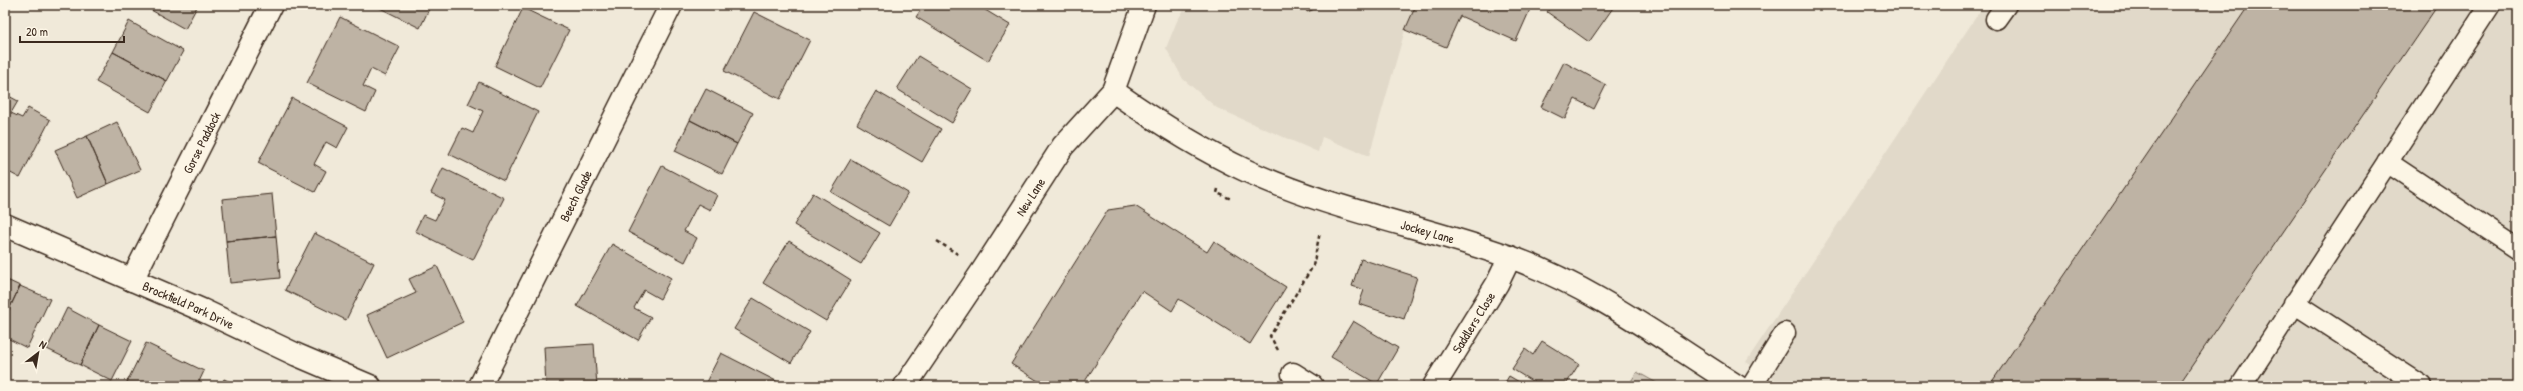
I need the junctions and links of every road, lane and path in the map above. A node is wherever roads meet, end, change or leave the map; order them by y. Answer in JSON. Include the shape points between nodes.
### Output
{"nodes":[{"id":1,"x":271,"y":5,"type":"edge"},
{"id":2,"x":671,"y":5,"type":"edge"},
{"id":3,"x":1144,"y":5,"type":"edge"},
{"id":4,"x":2490,"y":5,"type":"edge"},
{"id":5,"x":1113,"y":90,"type":"junction"},
{"id":6,"x":1222,"y":159,"type":"junction"},
{"id":7,"x":2387,"y":162,"type":"junction"},
{"id":8,"x":1232,"y":199,"type":"dead end"},
{"id":9,"x":5,"y":225,"type":"edge"},
{"id":10,"x":1313,"y":229,"type":"dead end"},
{"id":11,"x":1320,"y":232,"type":"junction"},
{"id":12,"x":1328,"y":234,"type":"dead end"},
{"id":13,"x":2518,"y":249,"type":"edge"},
{"id":14,"x":1510,"y":257,"type":"junction"},
{"id":15,"x":132,"y":280,"type":"junction"},
{"id":16,"x":2294,"y":303,"type":"junction"},
{"id":17,"x":1785,"y":333,"type":"dead end"},
{"id":18,"x":1305,"y":383,"type":"edge"},
{"id":19,"x":370,"y":386,"type":"edge"},
{"id":20,"x":480,"y":386,"type":"edge"},
{"id":21,"x":905,"y":386,"type":"edge"},
{"id":22,"x":1434,"y":386,"type":"edge"},
{"id":23,"x":1737,"y":386,"type":"edge"},
{"id":24,"x":1752,"y":386,"type":"edge"},
{"id":25,"x":2241,"y":386,"type":"edge"},
{"id":26,"x":2422,"y":386,"type":"edge"}],
"edges":[{"from":1,"to":15,"type":"street","name":"Gorse Paddock"},
{"from":2,"to":20,"type":"street","name":"Beech Glade"},
{"from":3,"to":5,"type":"street","name":"New Lane"},
{"from":4,"to":7,"type":"lane"},
{"from":5,"to":6,"type":"street","name":"Jockey Lane","via":[[1192,144]]},
{"from":5,"to":21,"type":"street","name":"New Lane","via":[[1063,146]]},
{"from":6,"to":8,"type":"path","via":[[1217,193]]},
{"from":6,"to":14,"type":"street","name":"Jockey Lane","via":[[1248,172],[1356,210]]},
{"from":7,"to":13,"type":"lane"},
{"from":7,"to":16,"type":"lane"},
{"from":9,"to":15,"type":"street","name":"Brockfield Park Drive"},
{"from":10,"to":11,"type":"path"},
{"from":11,"to":12,"type":"path"},
{"from":11,"to":18,"type":"path","via":[[1313,266],[1270,336]]},
{"from":14,"to":22,"type":"street","name":"Saddlers Close","via":[[1497,284]]},
{"from":14,"to":23,"type":"street","name":"Jockey Lane","via":[[1571,285]]},
{"from":15,"to":19,"type":"street","name":"Brockfield Park Drive"},
{"from":16,"to":25,"type":"lane"},
{"from":16,"to":26,"type":"lane"},
{"from":17,"to":24,"type":"lane"}]}
